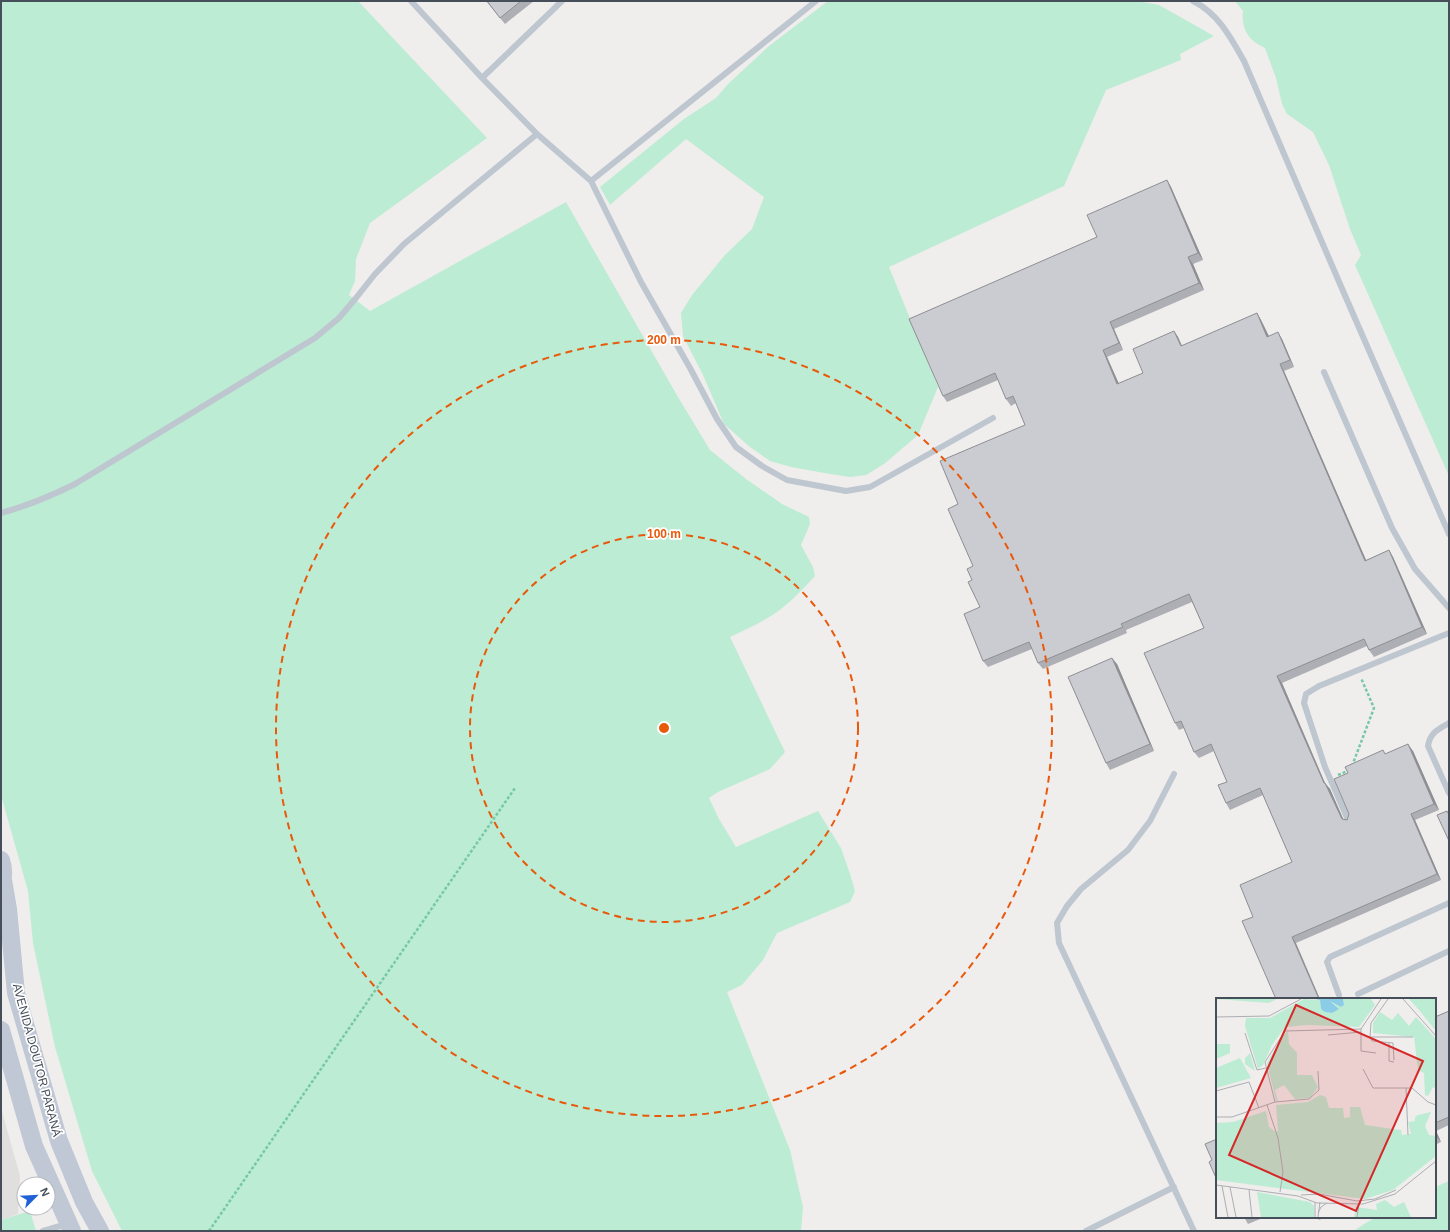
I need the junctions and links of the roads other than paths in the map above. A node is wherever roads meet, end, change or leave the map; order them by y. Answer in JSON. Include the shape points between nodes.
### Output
{"nodes":[{"id":1,"x":411,"y":1,"type":"edge"},
{"id":2,"x":562,"y":1,"type":"edge"},
{"id":3,"x":816,"y":1,"type":"edge"},
{"id":4,"x":1193,"y":1,"type":"edge"},
{"id":5,"x":482,"y":78,"type":"junction"},
{"id":6,"x":537,"y":134,"type":"junction"},
{"id":7,"x":591,"y":181,"type":"junction"},
{"id":8,"x":1324,"y":372,"type":"dead end"},
{"id":9,"x":993,"y":418,"type":"dead end"},
{"id":10,"x":1,"y":513,"type":"edge"},
{"id":11,"x":1449,"y":534,"type":"edge"},
{"id":12,"x":1449,"y":608,"type":"edge"},
{"id":13,"x":1449,"y":633,"type":"edge"},
{"id":14,"x":1449,"y":723,"type":"edge"},
{"id":15,"x":1174,"y":774,"type":"dead end"},
{"id":16,"x":1449,"y":793,"type":"edge"},
{"id":17,"x":1349,"y":822,"type":"edge"},
{"id":18,"x":1,"y":860,"type":"edge"},
{"id":19,"x":2,"y":883,"type":"edge"},
{"id":20,"x":1449,"y":903,"type":"edge"},
{"id":21,"x":1449,"y":951,"type":"edge"},
{"id":22,"x":1358,"y":994,"type":"dead end"},
{"id":23,"x":1339,"y":996,"type":"dead end"},
{"id":24,"x":1,"y":1030,"type":"edge"},
{"id":25,"x":1,"y":1047,"type":"edge"},
{"id":26,"x":12,"y":1069,"type":"junction"},
{"id":27,"x":1174,"y":1187,"type":"junction"},
{"id":28,"x":70,"y":1227,"type":"edge"},
{"id":29,"x":43,"y":1231,"type":"edge"},
{"id":30,"x":100,"y":1231,"type":"edge"},
{"id":31,"x":1086,"y":1231,"type":"edge"},
{"id":32,"x":1194,"y":1231,"type":"edge"}],
"edges":[{"from":1,"to":5,"type":"lane"},
{"from":2,"to":5,"type":"lane"},
{"from":3,"to":7,"type":"lane"},
{"from":4,"to":11,"type":"lane","via":[[1214,16],[1229,33],[1244,61]]},
{"from":5,"to":6,"type":"lane"},
{"from":6,"to":7,"type":"lane"},
{"from":6,"to":10,"type":"lane","via":[[404,244],[339,318],[315,338],[75,484],[53,496]]},
{"from":7,"to":9,"type":"lane","via":[[641,282],[717,419],[736,447],[762,466],[787,480],[846,491],[870,487]]},
{"from":8,"to":12,"type":"lane","via":[[1392,528],[1415,569]]},
{"from":13,"to":17,"type":"lane","via":[[1319,686],[1306,694],[1304,703],[1325,767]]},
{"from":14,"to":16,"type":"lane","via":[[1436,730],[1429,739],[1428,746]]},
{"from":15,"to":27,"type":"lane","via":[[1150,821],[1128,850],[1081,888],[1057,923],[1060,943]]},
{"from":18,"to":19,"type":"main road","name":"AVENIDA DOUTOR PARANÁ"},
{"from":19,"to":30,"type":"main road","name":"AVENIDA DOUTOR PARANÁ","via":[[8,909],[16,993],[59,1141],[84,1202]]},
{"from":20,"to":23,"type":"lane","via":[[1330,957],[1326,962]]},
{"from":21,"to":22,"type":"lane"},
{"from":24,"to":26,"type":"main road"},
{"from":25,"to":26,"type":"main road"},
{"from":26,"to":28,"type":"main road","via":[[34,1146]]},
{"from":27,"to":31,"type":"lane"},
{"from":27,"to":32,"type":"lane"},
{"from":28,"to":29,"type":"lane"}]}
